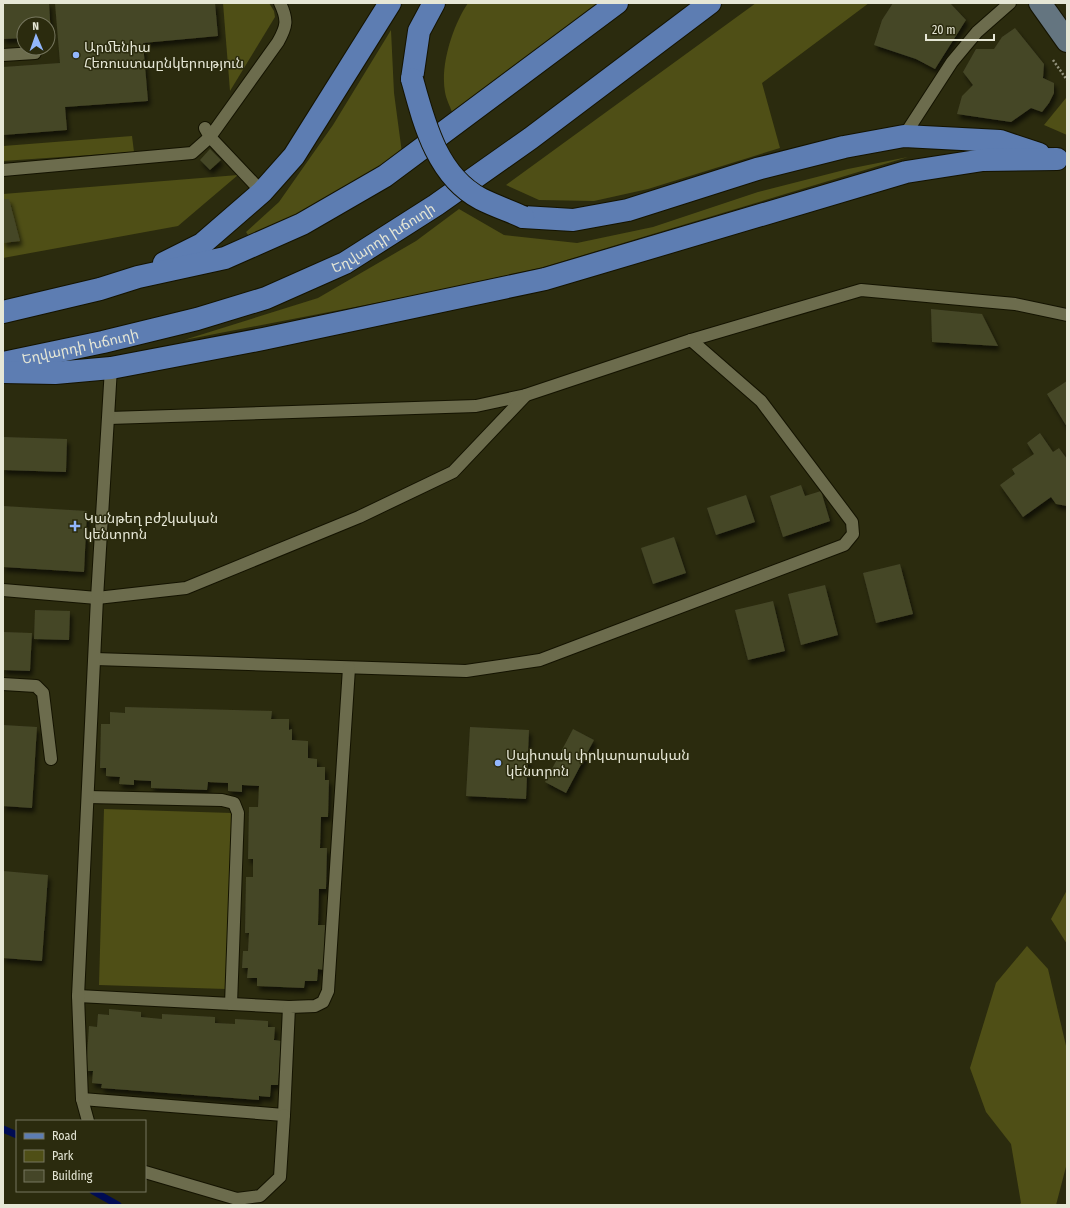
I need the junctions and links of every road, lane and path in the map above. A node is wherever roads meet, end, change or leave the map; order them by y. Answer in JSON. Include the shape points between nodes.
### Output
{"nodes":[{"id":1,"x":280,"y":3,"type":"edge"},
{"id":2,"x":390,"y":3,"type":"edge"},
{"id":3,"x":434,"y":3,"type":"edge"},
{"id":4,"x":616,"y":3,"type":"edge"},
{"id":5,"x":710,"y":3,"type":"edge"},
{"id":6,"x":1010,"y":3,"type":"edge"},
{"id":7,"x":1040,"y":3,"type":"edge"},
{"id":8,"x":1067,"y":41,"type":"edge"},
{"id":9,"x":16,"y":54,"type":"edge"},
{"id":10,"x":3,"y":55,"type":"edge"},
{"id":11,"x":207,"y":133,"type":"junction"},
{"id":12,"x":904,"y":136,"type":"junction"},
{"id":13,"x":1062,"y":162,"type":"edge"},
{"id":14,"x":3,"y":170,"type":"edge"},
{"id":15,"x":262,"y":192,"type":"junction"},
{"id":16,"x":138,"y":277,"type":"junction"},
{"id":17,"x":3,"y":312,"type":"edge"},
{"id":18,"x":1067,"y":316,"type":"edge"},
{"id":19,"x":691,"y":340,"type":"junction"},
{"id":20,"x":3,"y":363,"type":"edge"},
{"id":21,"x":111,"y":368,"type":"junction"},
{"id":22,"x":3,"y":372,"type":"edge"},
{"id":23,"x":526,"y":396,"type":"junction"},
{"id":24,"x":109,"y":418,"type":"junction"},
{"id":25,"x":3,"y":590,"type":"edge"},
{"id":26,"x":97,"y":598,"type":"junction"},
{"id":27,"x":95,"y":659,"type":"junction"},
{"id":28,"x":349,"y":668,"type":"junction"},
{"id":29,"x":3,"y":684,"type":"edge"},
{"id":30,"x":51,"y":758,"type":"dead end"},
{"id":31,"x":88,"y":797,"type":"junction"},
{"id":32,"x":78,"y":996,"type":"junction"},
{"id":33,"x":231,"y":1004,"type":"junction"},
{"id":34,"x":289,"y":1007,"type":"junction"},
{"id":35,"x":82,"y":1099,"type":"junction"},
{"id":36,"x":284,"y":1115,"type":"junction"},
{"id":37,"x":88,"y":1120,"type":"edge"},
{"id":38,"x":146,"y":1172,"type":"edge"}],
"edges":[{"from":1,"to":11,"type":"lane","via":[[285,14],[286,28]]},
{"from":2,"to":15,"type":"main road","via":[[294,156]]},
{"from":3,"to":12,"type":"main road","bridge":true,"via":[[419,31],[412,79],[426,131],[450,175],[480,199],[523,217],[573,220],[628,210],[757,169],[844,147]]},
{"from":4,"to":16,"type":"main road","via":[[385,176],[309,220],[225,258]]},
{"from":5,"to":20,"type":"main road","name":"Եղվարդի խճուղի","via":[[524,143],[436,205],[345,263],[266,298],[197,319]]},
{"from":6,"to":12,"type":"lane","via":[[977,32],[952,62]]},
{"from":7,"to":8,"type":"main road"},
{"from":9,"to":10,"type":"lane"},
{"from":11,"to":14,"type":"lane","via":[[192,153]]},
{"from":11,"to":15,"type":"lane"},
{"from":12,"to":13,"type":"main road","via":[[1000,141]]},
{"from":13,"to":21,"type":"main road","via":[[983,160],[906,172],[545,279],[263,339]]},
{"from":15,"to":16,"type":"main road","via":[[202,244]]},
{"from":16,"to":17,"type":"main road","via":[[100,289]]},
{"from":18,"to":19,"type":"lane","via":[[1015,304],[861,290]]},
{"from":19,"to":23,"type":"lane"},
{"from":19,"to":28,"type":"lane","via":[[761,401],[852,522],[853,534],[844,545],[540,660],[466,671]]},
{"from":21,"to":22,"type":"main road","via":[[55,374]]},
{"from":21,"to":24,"type":"lane"},
{"from":23,"to":24,"type":"lane","via":[[476,406]]},
{"from":23,"to":26,"type":"lane","via":[[453,472],[359,517],[186,588]]},
{"from":24,"to":26,"type":"lane"},
{"from":25,"to":26,"type":"lane"},
{"from":26,"to":27,"type":"lane"},
{"from":27,"to":28,"type":"lane"},
{"from":27,"to":31,"type":"lane"},
{"from":28,"to":34,"type":"lane","via":[[328,991],[323,1002],[315,1006]]},
{"from":29,"to":30,"type":"lane","via":[[36,686],[43,693]]},
{"from":31,"to":32,"type":"lane"},
{"from":31,"to":33,"type":"lane","via":[[222,800],[234,803],[238,814]]},
{"from":32,"to":33,"type":"lane"},
{"from":32,"to":35,"type":"lane"},
{"from":33,"to":34,"type":"lane"},
{"from":34,"to":36,"type":"lane"},
{"from":35,"to":36,"type":"lane"},
{"from":35,"to":37,"type":"lane"},
{"from":36,"to":38,"type":"lane","via":[[280,1177],[260,1196],[237,1199]]}]}
